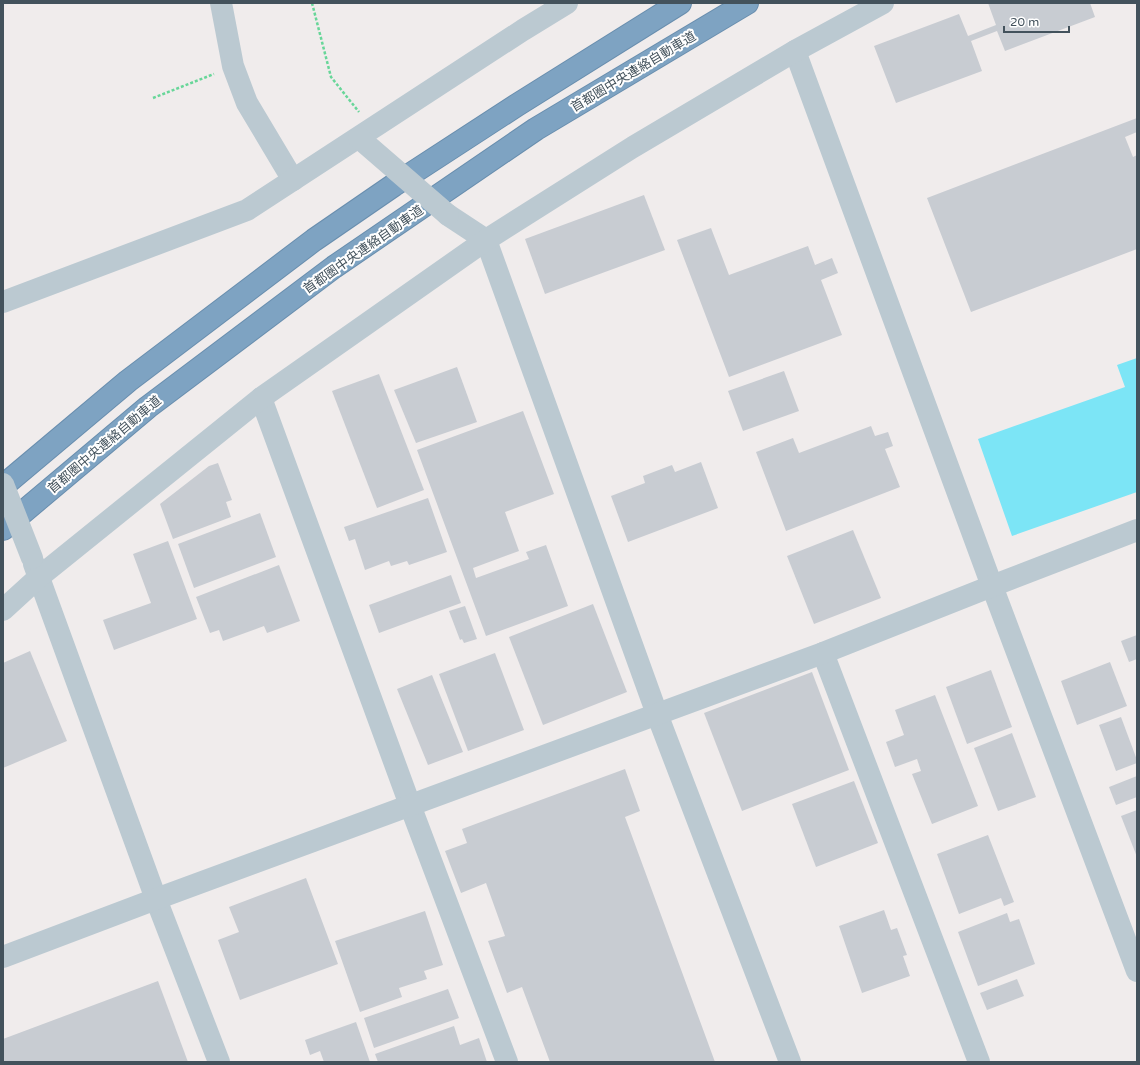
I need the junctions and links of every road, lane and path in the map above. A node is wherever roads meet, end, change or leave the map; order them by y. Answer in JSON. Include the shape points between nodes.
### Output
{"nodes":[{"id":1,"x":221,"y":3,"type":"edge"},
{"id":2,"x":312,"y":3,"type":"edge"},
{"id":3,"x":567,"y":3,"type":"edge"},
{"id":4,"x":680,"y":3,"type":"edge"},
{"id":5,"x":747,"y":3,"type":"edge"},
{"id":6,"x":883,"y":3,"type":"edge"},
{"id":7,"x":795,"y":51,"type":"junction"},
{"id":8,"x":233,"y":66,"type":"junction"},
{"id":9,"x":153,"y":98,"type":"dead end"},
{"id":10,"x":366,"y":133,"type":"junction"},
{"id":11,"x":293,"y":180,"type":"junction"},
{"id":12,"x":486,"y":240,"type":"junction"},
{"id":13,"x":3,"y":302,"type":"edge"},
{"id":14,"x":261,"y":398,"type":"junction"},
{"id":15,"x":3,"y":485,"type":"edge"},
{"id":16,"x":3,"y":529,"type":"edge"},
{"id":17,"x":1137,"y":530,"type":"edge"},
{"id":18,"x":35,"y":568,"type":"junction"},
{"id":19,"x":992,"y":586,"type":"junction"},
{"id":20,"x":3,"y":610,"type":"edge"},
{"id":21,"x":823,"y":653,"type":"junction"},
{"id":22,"x":657,"y":714,"type":"junction"},
{"id":23,"x":410,"y":805,"type":"junction"},
{"id":24,"x":156,"y":899,"type":"junction"},
{"id":25,"x":3,"y":957,"type":"edge"},
{"id":26,"x":1137,"y":971,"type":"edge"},
{"id":27,"x":219,"y":1062,"type":"edge"},
{"id":28,"x":507,"y":1062,"type":"edge"},
{"id":29,"x":790,"y":1062,"type":"edge"},
{"id":30,"x":979,"y":1062,"type":"edge"}],
"edges":[{"from":1,"to":8,"type":"street"},
{"from":2,"to":10,"type":"path","via":[[330,77]]},
{"from":3,"to":10,"type":"street"},
{"from":4,"to":15,"type":"highway","via":[[511,109],[314,240],[128,381]]},
{"from":5,"to":16,"type":"highway","name":"首都圏中央連絡自動車道","via":[[536,129],[334,267],[148,406]]},
{"from":6,"to":7,"type":"street"},
{"from":7,"to":12,"type":"street","via":[[633,147]]},
{"from":7,"to":19,"type":"street"},
{"from":8,"to":9,"type":"path"},
{"from":8,"to":11,"type":"street","via":[[247,103]]},
{"from":10,"to":11,"type":"street"},
{"from":10,"to":12,"type":"street","bridge":true,"via":[[448,215]]},
{"from":11,"to":13,"type":"street","via":[[247,210]]},
{"from":12,"to":14,"type":"street"},
{"from":12,"to":22,"type":"street"},
{"from":14,"to":18,"type":"street"},
{"from":14,"to":23,"type":"street"},
{"from":15,"to":18,"type":"street","bridge":true},
{"from":17,"to":19,"type":"street"},
{"from":18,"to":20,"type":"street"},
{"from":18,"to":24,"type":"street"},
{"from":19,"to":21,"type":"street"},
{"from":19,"to":26,"type":"street"},
{"from":21,"to":22,"type":"street"},
{"from":21,"to":30,"type":"street"},
{"from":22,"to":23,"type":"street"},
{"from":22,"to":29,"type":"street"},
{"from":23,"to":24,"type":"street"},
{"from":23,"to":28,"type":"street"},
{"from":24,"to":25,"type":"street"},
{"from":24,"to":27,"type":"street"}]}
